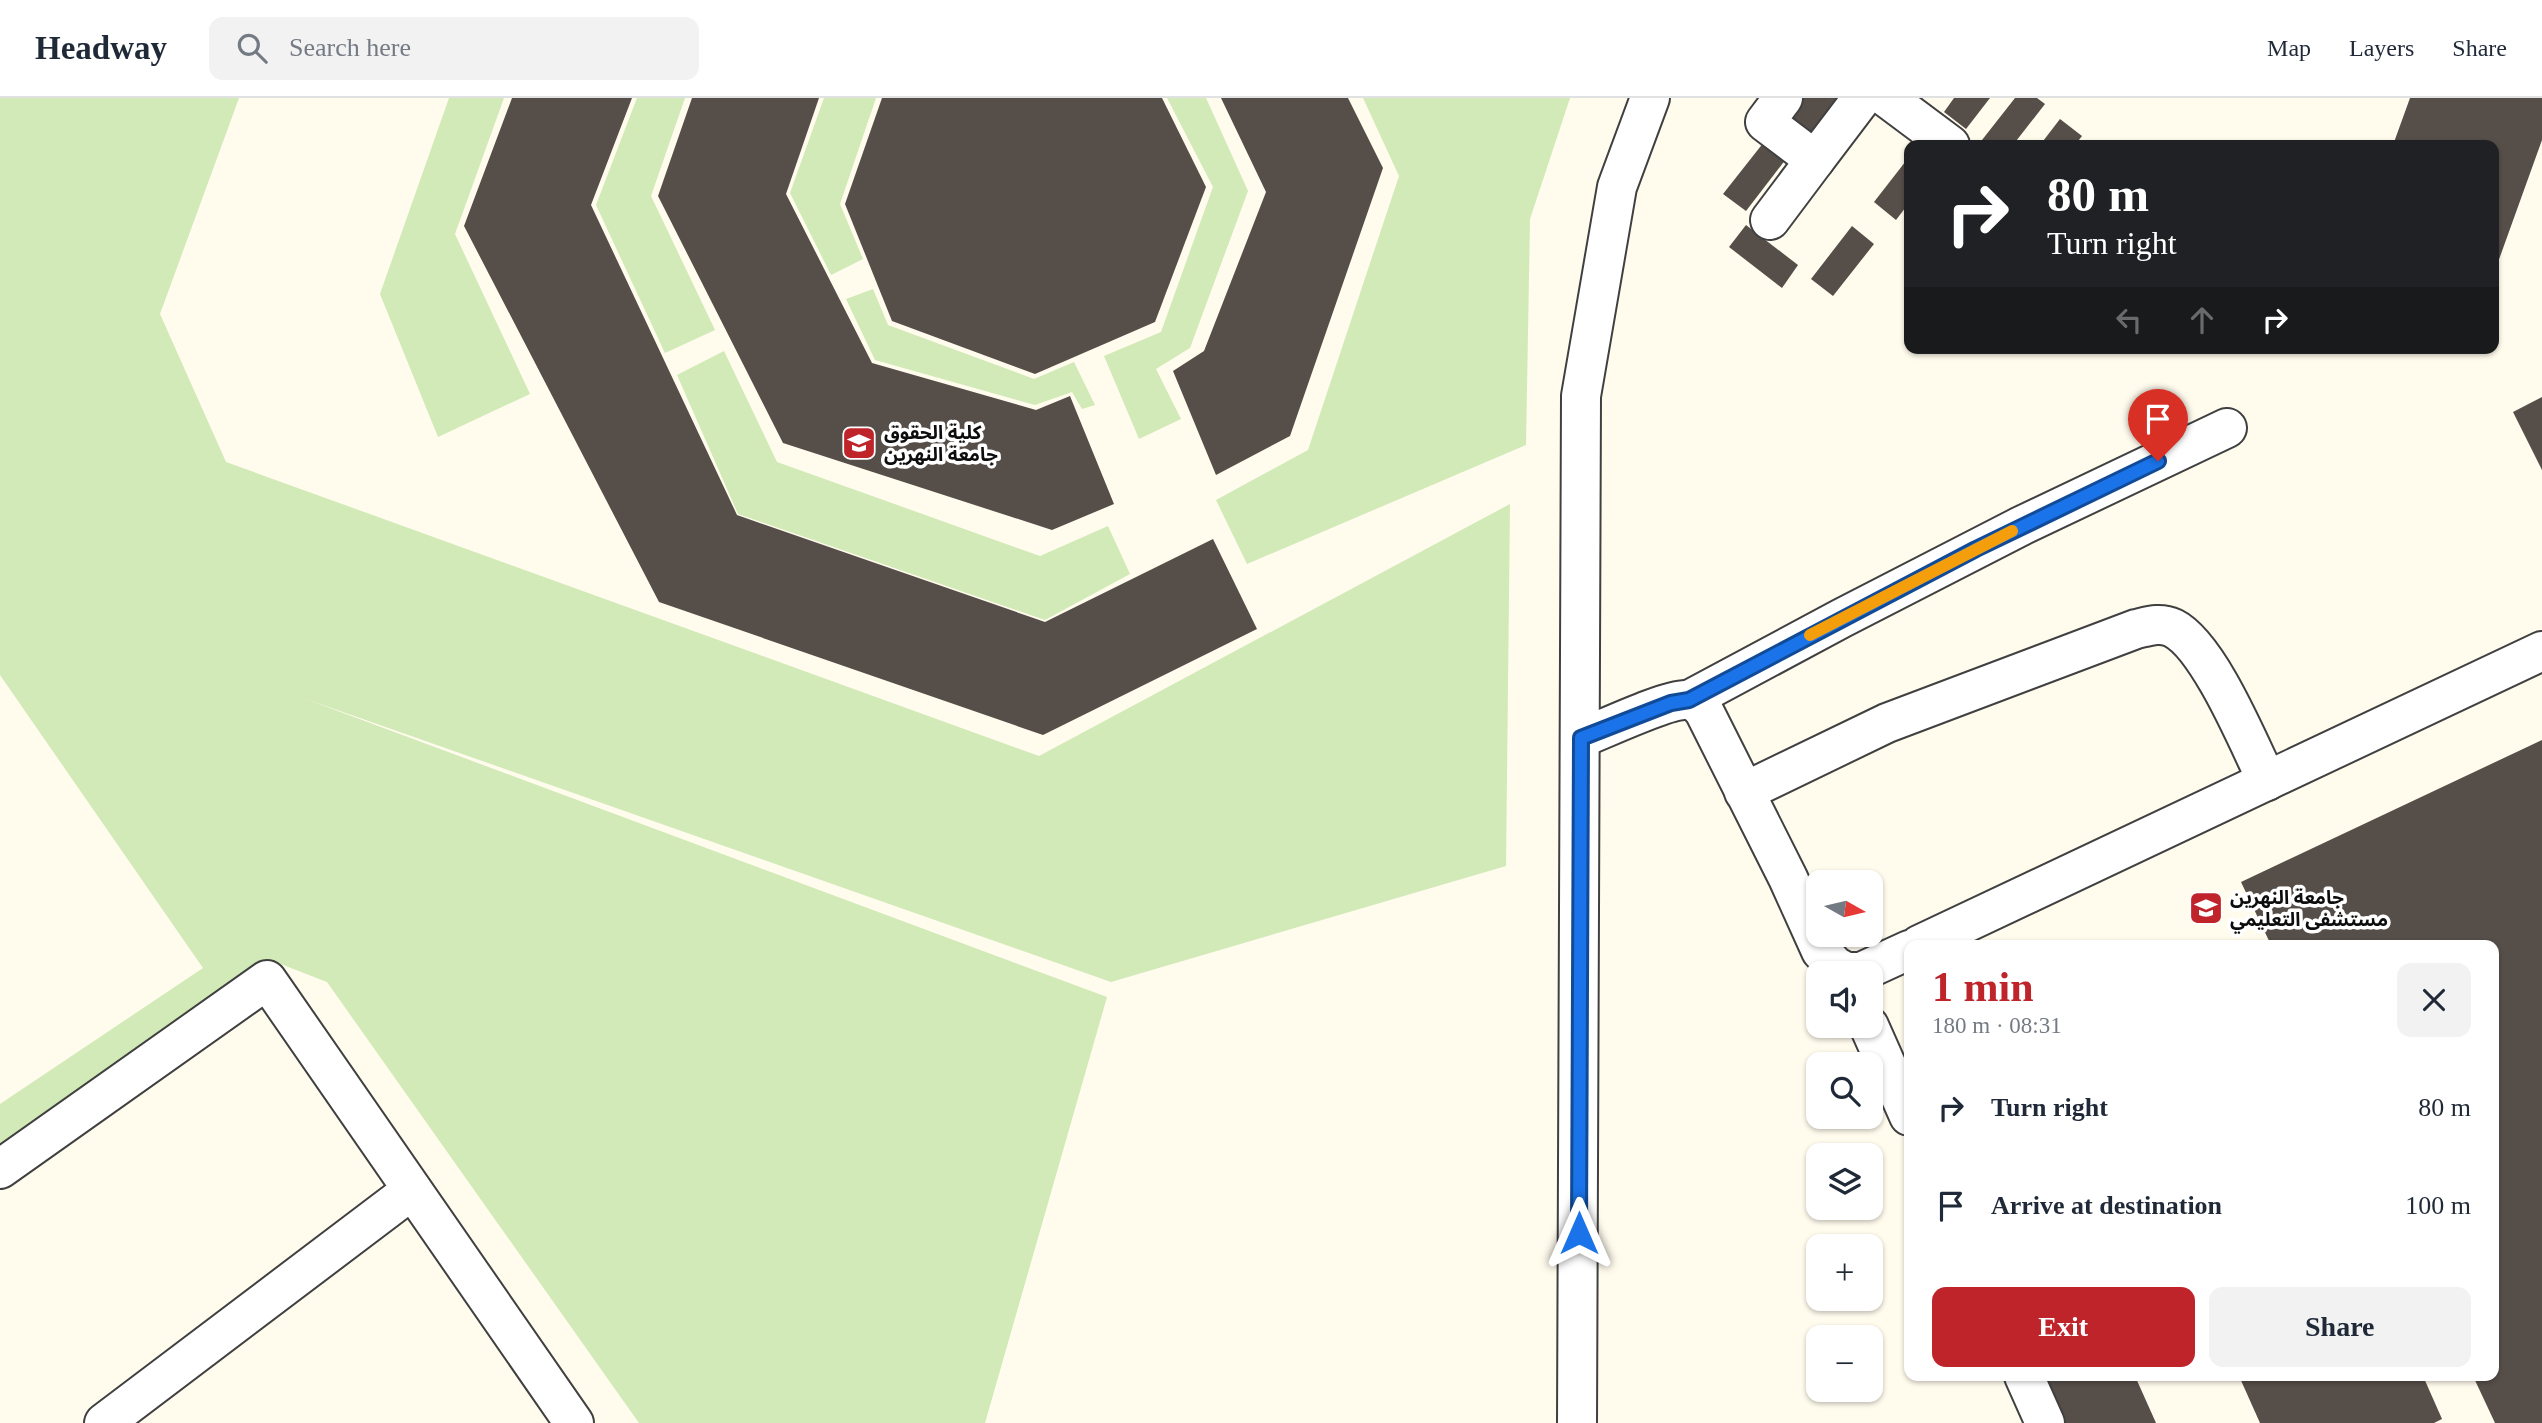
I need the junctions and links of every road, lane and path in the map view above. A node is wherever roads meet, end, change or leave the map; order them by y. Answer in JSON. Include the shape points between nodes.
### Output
{"nodes":[{"id":1,"x":1650,"y":98,"type":"edge"},
{"id":2,"x":1783,"y":98,"type":"edge"},
{"id":3,"x":1862,"y":98,"type":"edge"},
{"id":4,"x":1887,"y":98,"type":"edge"},
{"id":5,"x":1943,"y":140,"type":"edge"},
{"id":6,"x":1815,"y":160,"type":"junction"},
{"id":7,"x":1770,"y":220,"type":"dead end"},
{"id":8,"x":2227,"y":428,"type":"dead end"},
{"id":9,"x":2542,"y":651,"type":"edge"},
{"id":10,"x":1689,"y":700,"type":"junction"},
{"id":11,"x":1581,"y":738,"type":"junction"},
{"id":12,"x":2267,"y":781,"type":"junction"},
{"id":13,"x":1744,"y":792,"type":"junction"},
{"id":14,"x":1984,"y":932,"type":"edge"},
{"id":15,"x":1944,"y":940,"type":"edge"},
{"id":16,"x":1904,"y":952,"type":"edge"},
{"id":17,"x":1830,"y":961,"type":"edge"},
{"id":18,"x":1883,"y":962,"type":"edge"},
{"id":19,"x":1875,"y":1038,"type":"edge"},
{"id":20,"x":1904,"y":1104,"type":"edge"},
{"id":21,"x":0,"y":1170,"type":"edge"},
{"id":22,"x":412,"y":1190,"type":"junction"},
{"id":23,"x":2026,"y":1381,"type":"edge"},
{"id":24,"x":104,"y":1423,"type":"edge"},
{"id":25,"x":573,"y":1423,"type":"edge"},
{"id":26,"x":1577,"y":1423,"type":"edge"},
{"id":27,"x":2045,"y":1423,"type":"edge"}],
"edges":[{"from":1,"to":11,"type":"street","via":[[1617,187],[1581,396]]},
{"from":2,"to":6,"type":"street","via":[[1765,122]]},
{"from":3,"to":6,"type":"street"},
{"from":4,"to":5,"type":"street"},
{"from":6,"to":7,"type":"street"},
{"from":8,"to":10,"type":"street","via":[[2009,532]]},
{"from":9,"to":12,"type":"street"},
{"from":10,"to":11,"type":"street"},
{"from":10,"to":13,"type":"street","via":[[1704,711]]},
{"from":11,"to":26,"type":"street"},
{"from":12,"to":13,"type":"street","via":[[2215,674],[2175,629],[2157,624],[1887,723]]},
{"from":12,"to":14,"type":"street"},
{"from":13,"to":17,"type":"street","via":[[1821,951]]},
{"from":14,"to":15,"type":"street"},
{"from":16,"to":18,"type":"street"},
{"from":19,"to":20,"type":"street"},
{"from":21,"to":22,"type":"street","via":[[267,980]]},
{"from":22,"to":24,"type":"street"},
{"from":22,"to":25,"type":"street"},
{"from":23,"to":27,"type":"street"}]}
